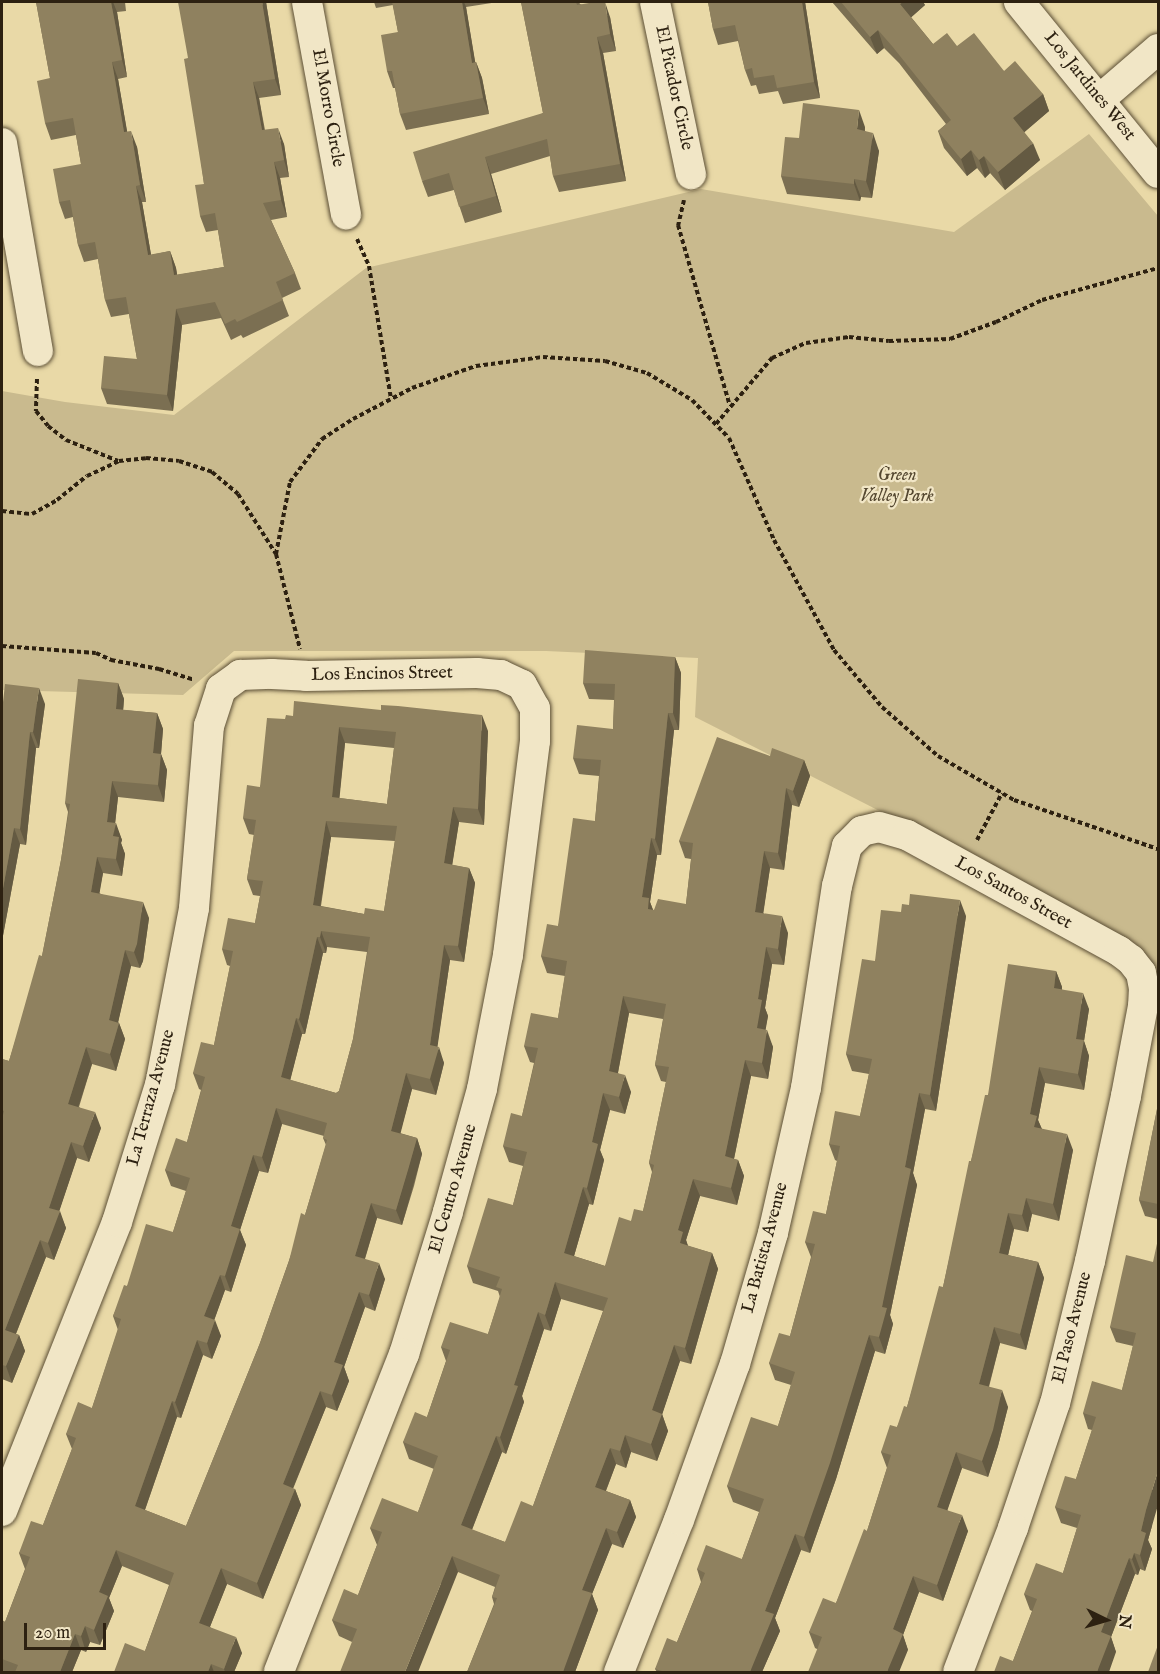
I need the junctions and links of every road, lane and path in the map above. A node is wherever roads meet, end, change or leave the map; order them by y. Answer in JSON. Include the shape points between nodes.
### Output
{"nodes":[{"id":1,"x":307,"y":2,"type":"edge"},
{"id":2,"x":655,"y":2,"type":"edge"},
{"id":3,"x":1019,"y":2,"type":"edge"},
{"id":4,"x":1158,"y":49,"type":"edge"},
{"id":5,"x":1099,"y":99,"type":"junction"},
{"id":6,"x":2,"y":143,"type":"edge"},
{"id":7,"x":1158,"y":173,"type":"edge"},
{"id":8,"x":690,"y":174,"type":"joint"},
{"id":9,"x":346,"y":214,"type":"joint"},
{"id":10,"x":1158,"y":267,"type":"edge"},
{"id":11,"x":38,"y":351,"type":"joint"},
{"id":12,"x":391,"y":399,"type":"junction"},
{"id":13,"x":730,"y":407,"type":"junction"},
{"id":14,"x":716,"y":424,"type":"junction"},
{"id":15,"x":119,"y":461,"type":"junction"},
{"id":16,"x":2,"y":511,"type":"edge"},
{"id":17,"x":276,"y":554,"type":"junction"},
{"id":18,"x":2,"y":646,"type":"edge"},
{"id":19,"x":306,"y":676,"type":"junction"},
{"id":20,"x":230,"y":682,"type":"junction"},
{"id":21,"x":522,"y":685,"type":"joint"},
{"id":22,"x":1002,"y":793,"type":"junction"},
{"id":23,"x":879,"y":827,"type":"joint"},
{"id":24,"x":1158,"y":849,"type":"edge"},
{"id":25,"x":963,"y":867,"type":"junction"},
{"id":26,"x":1141,"y":973,"type":"joint"},
{"id":27,"x":2,"y":1511,"type":"edge"},
{"id":28,"x":279,"y":1672,"type":"edge"},
{"id":29,"x":619,"y":1672,"type":"edge"},
{"id":30,"x":958,"y":1672,"type":"edge"}],
"edges":[{"from":1,"to":9,"type":"street","name":"El Morro Circle"},
{"from":2,"to":8,"type":"street","name":"El Picador Circle"},
{"from":3,"to":5,"type":"street","name":"Los Jardines West"},
{"from":4,"to":5,"type":"street"},
{"from":5,"to":7,"type":"street","name":"Los Jardines West"},
{"from":6,"to":11,"type":"street"},
{"from":8,"to":13,"type":"path","via":[[678,225]]},
{"from":9,"to":12,"type":"path","via":[[369,266]]},
{"from":10,"to":13,"type":"path","via":[[1042,300],[950,339],[889,341],[849,337],[806,343],[772,358]]},
{"from":11,"to":15,"type":"path","via":[[36,411],[66,440]]},
{"from":12,"to":14,"type":"path","via":[[476,366],[543,357],[605,362],[647,373],[692,400]]},
{"from":12,"to":17,"type":"path","via":[[322,439],[305,460],[290,482]]},
{"from":13,"to":14,"type":"path"},
{"from":14,"to":22,"type":"path","via":[[729,438],[774,540],[834,650],[882,707],[938,756]]},
{"from":15,"to":16,"type":"path","via":[[87,476],[32,514]]},
{"from":15,"to":17,"type":"path","via":[[179,461],[212,472],[238,494]]},
{"from":17,"to":19,"type":"path"},
{"from":18,"to":20,"type":"path","via":[[96,653],[111,660]]},
{"from":19,"to":20,"type":"street","name":"Los Encinos Street"},
{"from":19,"to":21,"type":"street","name":"Los Encinos Street","via":[[477,673],[501,675]]},
{"from":20,"to":27,"type":"street","name":"La Terraza Avenue","via":[[210,726],[194,908],[160,1085],[117,1222]]},
{"from":21,"to":28,"type":"street","name":"El Centro Avenue","via":[[535,708],[535,741],[508,955],[482,1089],[404,1354]]},
{"from":22,"to":24,"type":"path"},
{"from":22,"to":25,"type":"path"},
{"from":23,"to":25,"type":"street","name":"Los Santos Street","via":[[907,835]]},
{"from":23,"to":29,"type":"street","name":"La Batista Avenue","via":[[862,831],[847,846],[837,886],[806,1088],[773,1233],[735,1364]]},
{"from":25,"to":26,"type":"street","name":"Los Santos Street","via":[[1119,951]]},
{"from":26,"to":30,"type":"street","name":"El Paso Avenue","via":[[1143,1006],[1126,1096],[1054,1403],[1013,1528]]}]}
